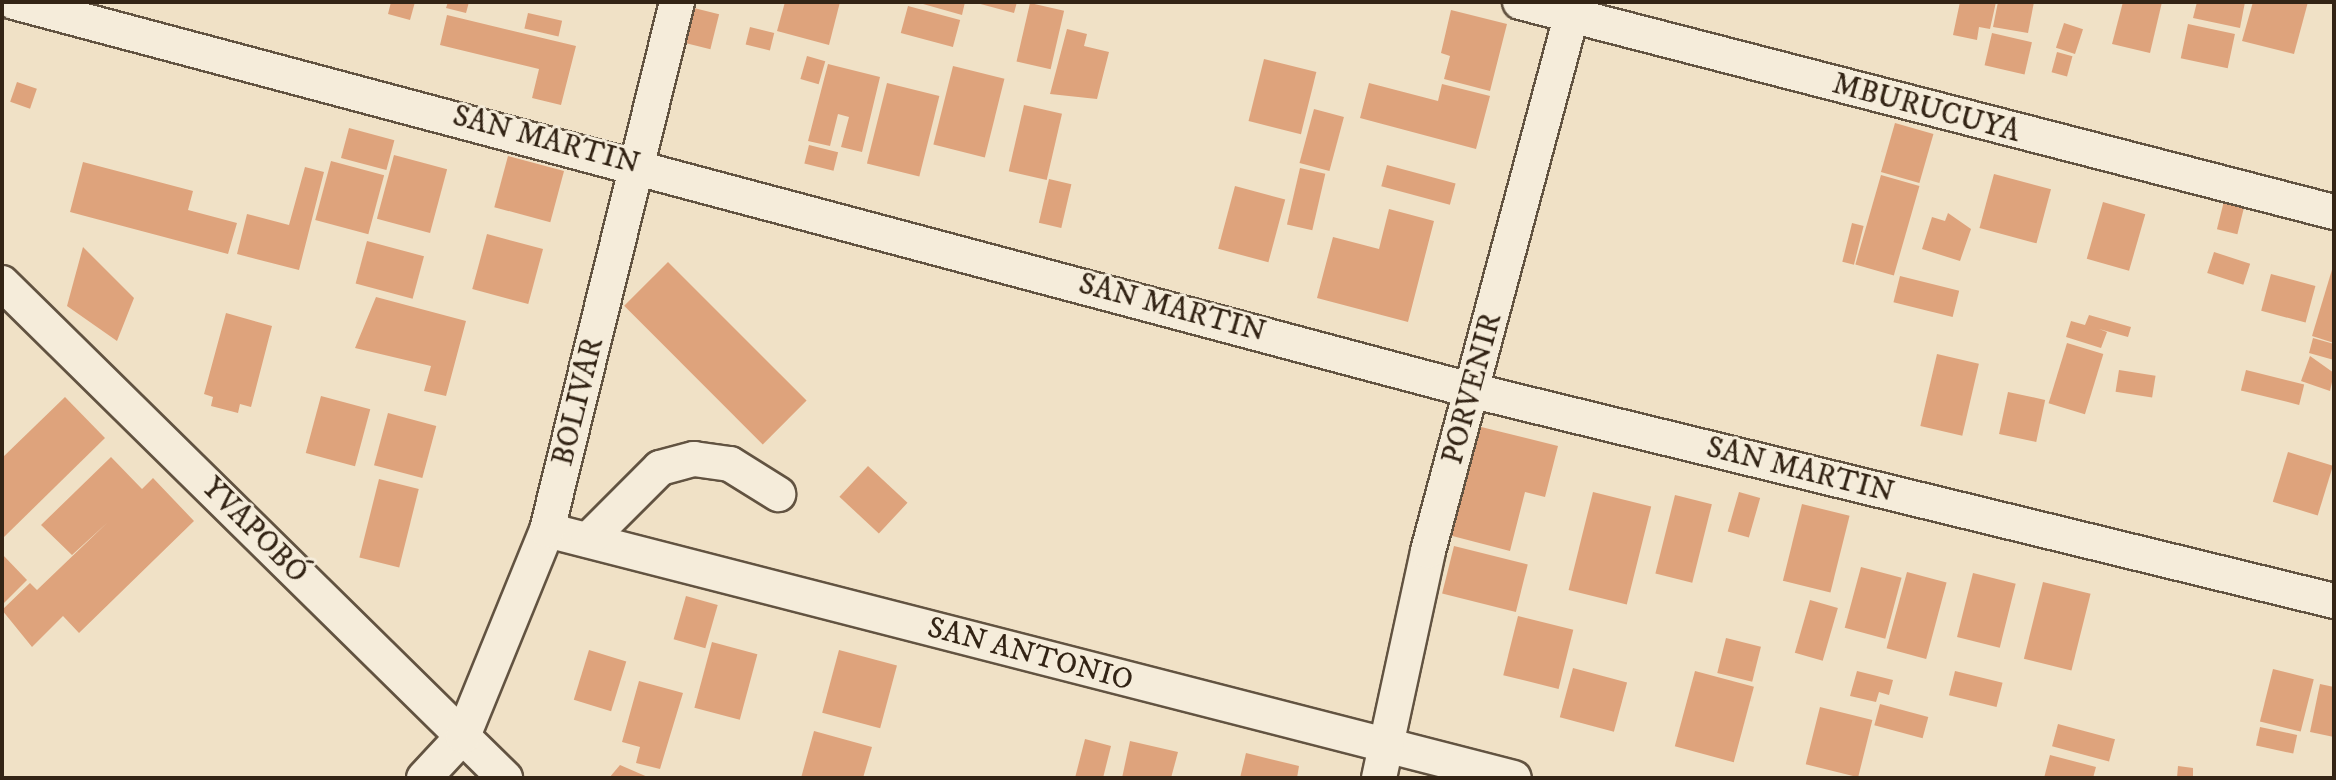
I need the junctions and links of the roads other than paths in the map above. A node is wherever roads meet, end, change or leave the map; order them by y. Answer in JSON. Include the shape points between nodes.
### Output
{"nodes":[{"id":1,"x":14,"y":2,"type":"edge"},
{"id":2,"x":677,"y":2,"type":"edge"},
{"id":3,"x":1520,"y":2,"type":"edge"},
{"id":4,"x":1574,"y":9,"type":"edge"},
{"id":5,"x":638,"y":165,"type":"junction"},
{"id":6,"x":2334,"y":212,"type":"edge"},
{"id":7,"x":2,"y":283,"type":"edge"},
{"id":8,"x":1474,"y":391,"type":"junction"},
{"id":9,"x":778,"y":494,"type":"dead end"},
{"id":10,"x":547,"y":530,"type":"junction"},
{"id":11,"x":588,"y":540,"type":"junction"},
{"id":12,"x":2334,"y":601,"type":"edge"},
{"id":13,"x":463,"y":736,"type":"junction"},
{"id":14,"x":1383,"y":762,"type":"edge"},
{"id":15,"x":424,"y":778,"type":"edge"},
{"id":16,"x":505,"y":778,"type":"edge"},
{"id":17,"x":1514,"y":778,"type":"edge"}],
"edges":[{"from":1,"to":5,"type":"street","name":"SAN MARTIN"},
{"from":2,"to":5,"type":"street","name":"BOLIVAR"},
{"from":3,"to":4,"type":"street","name":"MBURUCUYA"},
{"from":4,"to":6,"type":"street","name":"MBURUCUYA"},
{"from":4,"to":8,"type":"street","name":"PORVENIR"},
{"from":5,"to":8,"type":"street","name":"SAN MARTIN"},
{"from":5,"to":10,"type":"street","name":"BOLIVAR"},
{"from":7,"to":13,"type":"street","name":"YVAPOBÓ"},
{"from":8,"to":12,"type":"street","name":"SAN MARTIN"},
{"from":8,"to":14,"type":"street","name":"PORVENIR","via":[[1428,551]]},
{"from":9,"to":11,"type":"street","via":[[730,464],[694,459],[660,468]]},
{"from":10,"to":11,"type":"street","name":"SAN ANTONIO"},
{"from":10,"to":13,"type":"street","name":"BOLIVAR"},
{"from":11,"to":14,"type":"street","name":"SAN ANTONIO"},
{"from":13,"to":15,"type":"street","name":"BOLIVAR"},
{"from":13,"to":16,"type":"street","name":"YVAPOBÓ"},
{"from":14,"to":17,"type":"street","name":"SAN ANTONIO"}]}
